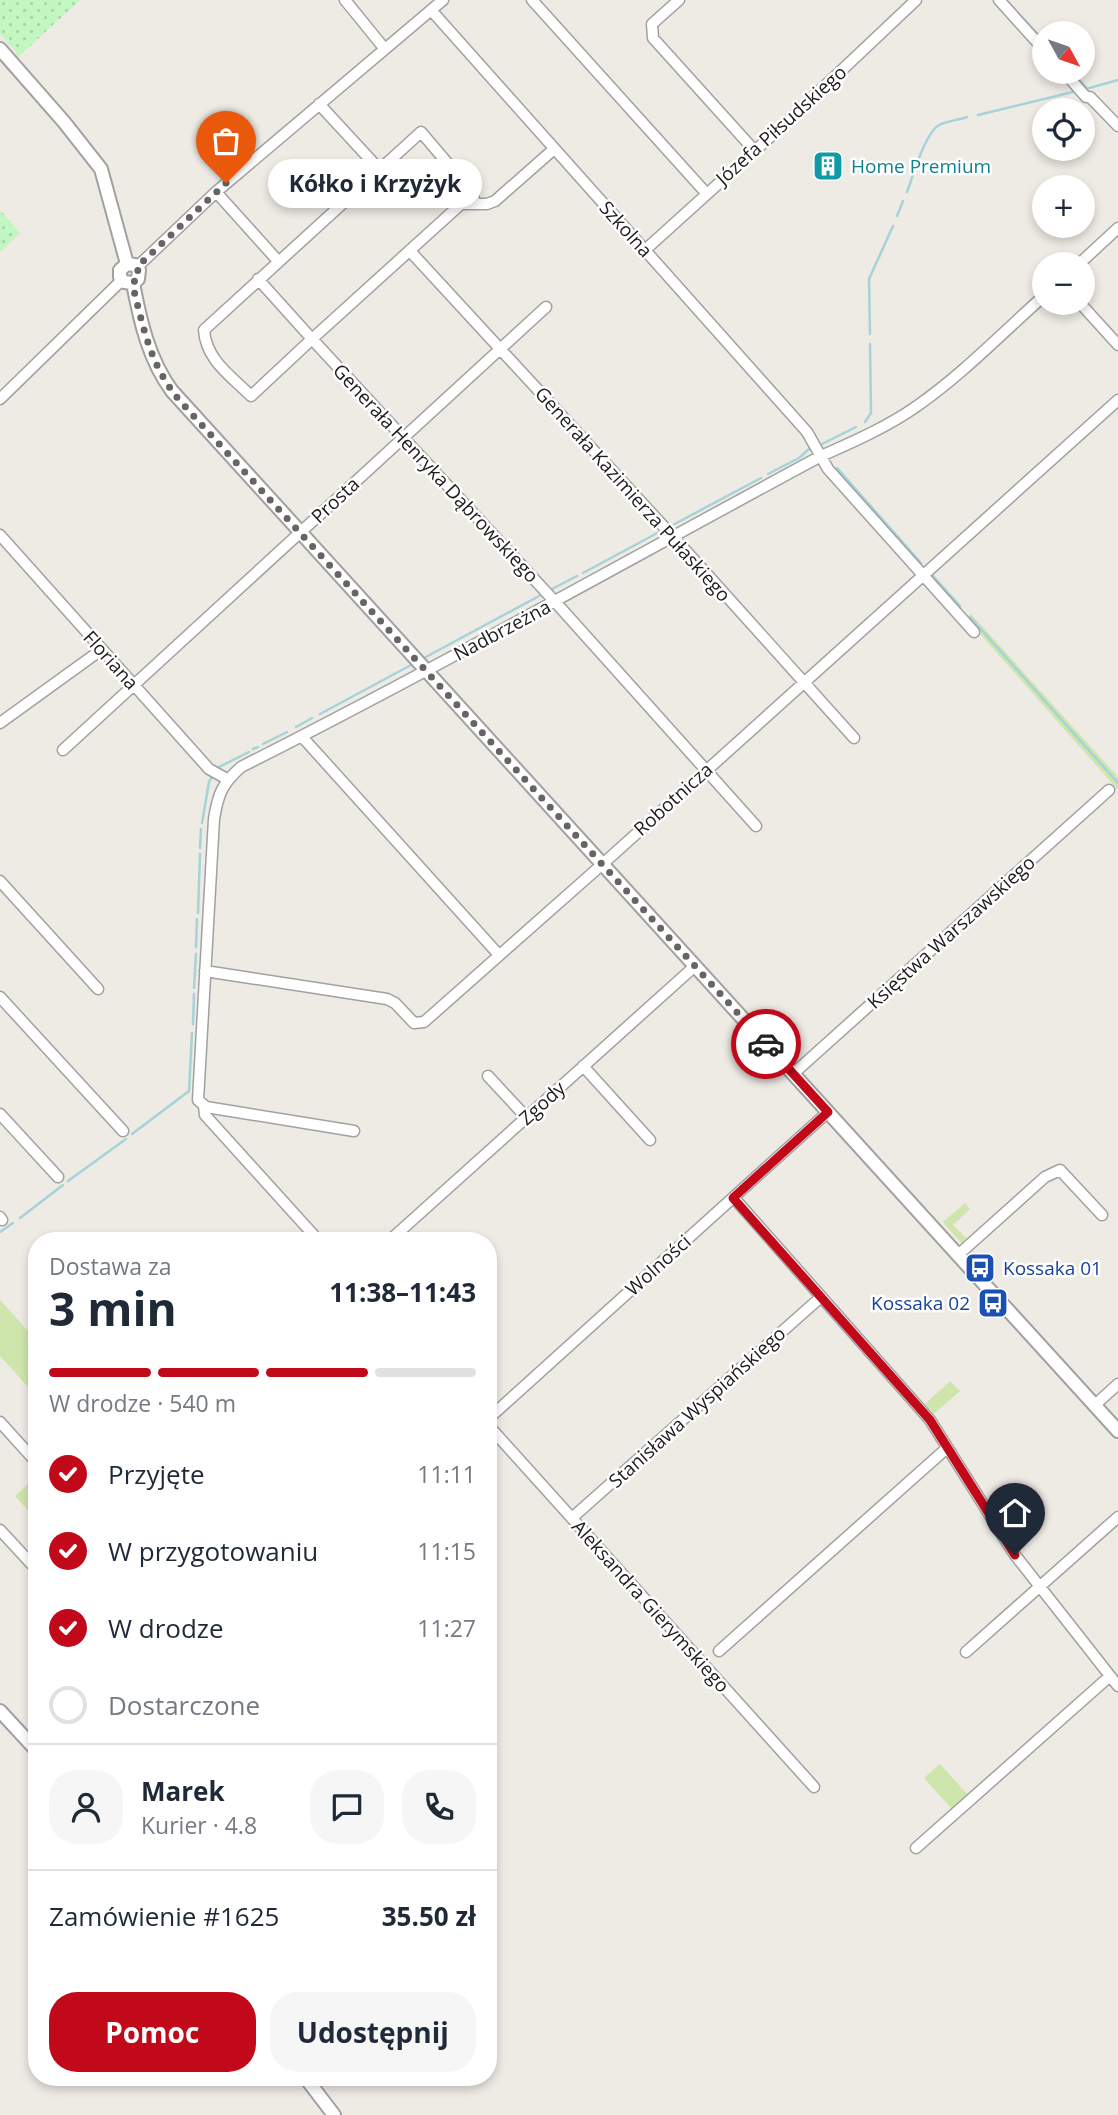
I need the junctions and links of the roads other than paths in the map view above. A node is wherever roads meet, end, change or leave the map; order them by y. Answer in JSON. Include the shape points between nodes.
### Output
{"nodes":[{"id":1,"x":345,"y":0,"type":"edge"},
{"id":2,"x":443,"y":0,"type":"edge"},
{"id":3,"x":533,"y":0,"type":"edge"},
{"id":4,"x":679,"y":0,"type":"edge"},
{"id":5,"x":916,"y":0,"type":"edge"},
{"id":6,"x":999,"y":0,"type":"edge"},
{"id":7,"x":431,"y":10,"type":"junction"},
{"id":8,"x":1032,"y":37,"type":"edge"},
{"id":9,"x":384,"y":48,"type":"junction"},
{"id":10,"x":0,"y":49,"type":"edge"},
{"id":11,"x":1075,"y":84,"type":"edge"},
{"id":12,"x":319,"y":104,"type":"junction"},
{"id":13,"x":1118,"y":126,"type":"edge"},
{"id":14,"x":554,"y":149,"type":"junction"},
{"id":15,"x":754,"y":150,"type":"junction"},
{"id":16,"x":379,"y":169,"type":"junction"},
{"id":17,"x":216,"y":192,"type":"junction"},
{"id":18,"x":706,"y":193,"type":"junction"},
{"id":19,"x":475,"y":204,"type":"junction"},
{"id":20,"x":1118,"y":228,"type":"edge"},
{"id":21,"x":645,"y":250,"type":"junction"},
{"id":22,"x":410,"y":251,"type":"junction"},
{"id":23,"x":1092,"y":252,"type":"edge"},
{"id":24,"x":278,"y":261,"type":"junction"},
{"id":25,"x":132,"y":265,"type":"junction"},
{"id":26,"x":258,"y":279,"type":"junction"},
{"id":27,"x":127,"y":282,"type":"junction"},
{"id":28,"x":546,"y":307,"type":"dead end"},
{"id":29,"x":1032,"y":307,"type":"edge"},
{"id":30,"x":1091,"y":315,"type":"edge"},
{"id":31,"x":312,"y":339,"type":"junction"},
{"id":32,"x":1118,"y":345,"type":"edge"},
{"id":33,"x":501,"y":348,"type":"junction"},
{"id":34,"x":0,"y":399,"type":"edge"},
{"id":35,"x":1118,"y":400,"type":"edge"},
{"id":36,"x":403,"y":438,"type":"junction"},
{"id":37,"x":821,"y":456,"type":"junction"},
{"id":38,"x":300,"y":532,"type":"junction"},
{"id":39,"x":0,"y":535,"type":"edge"},
{"id":40,"x":673,"y":537,"type":"junction"},
{"id":41,"x":923,"y":576,"type":"junction"},
{"id":42,"x":554,"y":601,"type":"junction"},
{"id":43,"x":974,"y":632,"type":"dead end"},
{"id":44,"x":101,"y":650,"type":"junction"},
{"id":45,"x":425,"y":671,"type":"junction"},
{"id":46,"x":803,"y":682,"type":"junction"},
{"id":47,"x":133,"y":685,"type":"junction"},
{"id":48,"x":0,"y":723,"type":"edge"},
{"id":49,"x":300,"y":737,"type":"junction"},
{"id":50,"x":854,"y":738,"type":"dead end"},
{"id":51,"x":63,"y":750,"type":"dead end"},
{"id":52,"x":705,"y":771,"type":"junction"},
{"id":53,"x":218,"y":774,"type":"junction"},
{"id":54,"x":1109,"y":790,"type":"dead end"},
{"id":55,"x":756,"y":827,"type":"dead end"},
{"id":56,"x":602,"y":864,"type":"junction"},
{"id":57,"x":0,"y":881,"type":"edge"},
{"id":58,"x":499,"y":955,"type":"junction"},
{"id":59,"x":695,"y":966,"type":"junction"},
{"id":60,"x":205,"y":971,"type":"junction"},
{"id":61,"x":98,"y":989,"type":"dead end"},
{"id":62,"x":0,"y":998,"type":"edge"},
{"id":63,"x":583,"y":1066,"type":"junction"},
{"id":64,"x":793,"y":1074,"type":"junction"},
{"id":65,"x":488,"y":1076,"type":"dead end"},
{"id":66,"x":201,"y":1105,"type":"junction"},
{"id":67,"x":828,"y":1112,"type":"junction"},
{"id":68,"x":0,"y":1114,"type":"edge"},
{"id":69,"x":526,"y":1116,"type":"junction"},
{"id":70,"x":123,"y":1131,"type":"dead end"},
{"id":71,"x":354,"y":1131,"type":"dead end"},
{"id":72,"x":650,"y":1140,"type":"dead end"},
{"id":73,"x":58,"y":1177,"type":"dead end"},
{"id":74,"x":733,"y":1198,"type":"junction"},
{"id":75,"x":1102,"y":1214,"type":"dead end"},
{"id":76,"x":311,"y":1232,"type":"edge"},
{"id":77,"x":399,"y":1232,"type":"edge"},
{"id":78,"x":958,"y":1255,"type":"junction"},
{"id":79,"x":821,"y":1297,"type":"junction"},
{"id":80,"x":1118,"y":1384,"type":"edge"},
{"id":81,"x":1095,"y":1405,"type":"junction"},
{"id":82,"x":497,"y":1411,"type":"edge"},
{"id":83,"x":0,"y":1422,"type":"edge"},
{"id":84,"x":1118,"y":1431,"type":"edge"},
{"id":85,"x":497,"y":1435,"type":"edge"},
{"id":86,"x":947,"y":1448,"type":"junction"},
{"id":87,"x":28,"y":1453,"type":"edge"},
{"id":88,"x":573,"y":1517,"type":"junction"},
{"id":89,"x":1118,"y":1517,"type":"edge"},
{"id":90,"x":0,"y":1530,"type":"edge"},
{"id":91,"x":28,"y":1560,"type":"edge"},
{"id":92,"x":1040,"y":1587,"type":"junction"},
{"id":93,"x":719,"y":1651,"type":"dead end"},
{"id":94,"x":966,"y":1652,"type":"dead end"},
{"id":95,"x":1110,"y":1676,"type":"junction"},
{"id":96,"x":1118,"y":1686,"type":"edge"},
{"id":97,"x":0,"y":1710,"type":"edge"},
{"id":98,"x":28,"y":1741,"type":"edge"},
{"id":99,"x":814,"y":1787,"type":"dead end"},
{"id":100,"x":916,"y":1848,"type":"dead end"},
{"id":101,"x":312,"y":2086,"type":"edge"},
{"id":102,"x":334,"y":2115,"type":"edge"}],
"edges":[{"from":1,"to":9,"type":"street"},
{"from":2,"to":7,"type":"street"},
{"from":3,"to":18,"type":"street"},
{"from":4,"to":15,"type":"street","via":[[652,24],[653,38]]},
{"from":5,"to":15,"type":"street","name":"Józefa Piłsudskiego"},
{"from":6,"to":8,"type":"street"},
{"from":7,"to":9,"type":"street"},
{"from":7,"to":14,"type":"street","name":"Szkolna"},
{"from":9,"to":12,"type":"street"},
{"from":10,"to":25,"type":"street","via":[[101,169]]},
{"from":11,"to":13,"type":"street"},
{"from":12,"to":16,"type":"street"},
{"from":12,"to":17,"type":"street"},
{"from":14,"to":19,"type":"street","via":[[495,201]]},
{"from":14,"to":21,"type":"street","name":"Szkolna"},
{"from":15,"to":18,"type":"street","name":"Józefa Piłsudskiego"},
{"from":16,"to":19,"type":"street","via":[[421,132],[472,192]]},
{"from":16,"to":24,"type":"street"},
{"from":17,"to":24,"type":"street"},
{"from":17,"to":25,"type":"street"},
{"from":18,"to":21,"type":"street","name":"Józefa Piłsudskiego"},
{"from":19,"to":22,"type":"street","via":[[459,205]]},
{"from":20,"to":23,"type":"street"},
{"from":21,"to":37,"type":"street","name":"Szkolna","via":[[807,432]]},
{"from":22,"to":31,"type":"street"},
{"from":22,"to":33,"type":"street","name":"Generała Kazimierza Pułaskiego"},
{"from":24,"to":26,"type":"street"},
{"from":25,"to":27,"type":"street","via":[[120,270]]},
{"from":26,"to":31,"type":"street","name":"Generała Henryka Dąbrowskiego"},
{"from":26,"to":31,"type":"street","via":[[204,330],[212,357],[250,396]]},
{"from":27,"to":34,"type":"street"},
{"from":27,"to":38,"type":"street","via":[[163,379]]},
{"from":28,"to":33,"type":"street","name":"Prosta"},
{"from":29,"to":37,"type":"street","name":"Nadbrzeżna","via":[[916,407]]},
{"from":30,"to":32,"type":"street"},
{"from":31,"to":36,"type":"street","name":"Generała Henryka Dąbrowskiego"},
{"from":33,"to":36,"type":"street","name":"Prosta"},
{"from":33,"to":40,"type":"street","name":"Generała Kazimierza Pułaskiego"},
{"from":35,"to":41,"type":"street","name":"Robotnicza"},
{"from":36,"to":38,"type":"street","name":"Prosta"},
{"from":36,"to":42,"type":"street","name":"Generała Henryka Dąbrowskiego"},
{"from":37,"to":40,"type":"street","name":"Nadbrzeżna"},
{"from":37,"to":41,"type":"street","name":"Szkolna"},
{"from":38,"to":45,"type":"street"},
{"from":38,"to":47,"type":"street","name":"Prosta"},
{"from":39,"to":44,"type":"street","name":"Floriana"},
{"from":40,"to":42,"type":"street","name":"Nadbrzeżna"},
{"from":40,"to":46,"type":"street","name":"Generała Kazimierza Pułaskiego"},
{"from":41,"to":43,"type":"street","name":"Szkolna"},
{"from":41,"to":46,"type":"street","name":"Robotnicza"},
{"from":42,"to":45,"type":"street","name":"Nadbrzeżna"},
{"from":42,"to":52,"type":"street","name":"Generała Henryka Dąbrowskiego"},
{"from":44,"to":47,"type":"street","name":"Floriana"},
{"from":44,"to":48,"type":"street"},
{"from":45,"to":49,"type":"street","name":"Nadbrzeżna"},
{"from":45,"to":56,"type":"street"},
{"from":46,"to":50,"type":"street","name":"Generała Kazimierza Pułaskiego"},
{"from":46,"to":52,"type":"street","name":"Robotnicza"},
{"from":47,"to":51,"type":"street","name":"Prosta"},
{"from":47,"to":53,"type":"street","name":"Floriana"},
{"from":49,"to":53,"type":"street","name":"Nadbrzeżna"},
{"from":49,"to":58,"type":"street"},
{"from":52,"to":55,"type":"street","name":"Generała Henryka Dąbrowskiego"},
{"from":52,"to":56,"type":"street","name":"Robotnicza"},
{"from":53,"to":60,"type":"street"},
{"from":54,"to":64,"type":"street","name":"Księstwa Warszawskiego"},
{"from":56,"to":58,"type":"street","name":"Robotnicza"},
{"from":56,"to":59,"type":"street"},
{"from":57,"to":61,"type":"street"},
{"from":58,"to":60,"type":"street","name":"Robotnicza","via":[[424,1022],[414,1024],[387,999]]},
{"from":59,"to":63,"type":"street","name":"Zgody"},
{"from":59,"to":64,"type":"street"},
{"from":60,"to":66,"type":"street"},
{"from":62,"to":70,"type":"street"},
{"from":63,"to":69,"type":"street","name":"Zgody"},
{"from":63,"to":72,"type":"street"},
{"from":64,"to":67,"type":"street"},
{"from":65,"to":69,"type":"street"},
{"from":66,"to":71,"type":"street"},
{"from":66,"to":76,"type":"street","via":[[205,1115]]},
{"from":67,"to":74,"type":"street","name":"Wolności"},
{"from":67,"to":78,"type":"street"},
{"from":68,"to":73,"type":"street"},
{"from":69,"to":77,"type":"street","name":"Zgody"},
{"from":74,"to":79,"type":"street"},
{"from":74,"to":82,"type":"street","name":"Wolności"},
{"from":75,"to":78,"type":"street","via":[[1060,1170],[1045,1177]]},
{"from":78,"to":81,"type":"street"},
{"from":79,"to":86,"type":"street","via":[[923,1412]]},
{"from":79,"to":88,"type":"street","name":"Stanisława Wyspiańskiego"},
{"from":80,"to":81,"type":"street"},
{"from":81,"to":84,"type":"street"},
{"from":83,"to":87,"type":"street"},
{"from":85,"to":88,"type":"street","name":"Aleksandra Gierymskiego"},
{"from":86,"to":92,"type":"street"},
{"from":86,"to":93,"type":"street"},
{"from":88,"to":99,"type":"street","name":"Aleksandra Gierymskiego"},
{"from":89,"to":92,"type":"street"},
{"from":90,"to":91,"type":"street"},
{"from":92,"to":94,"type":"street"},
{"from":92,"to":95,"type":"street"},
{"from":95,"to":96,"type":"street"},
{"from":95,"to":100,"type":"street"},
{"from":97,"to":98,"type":"street"},
{"from":101,"to":102,"type":"street"}]}
